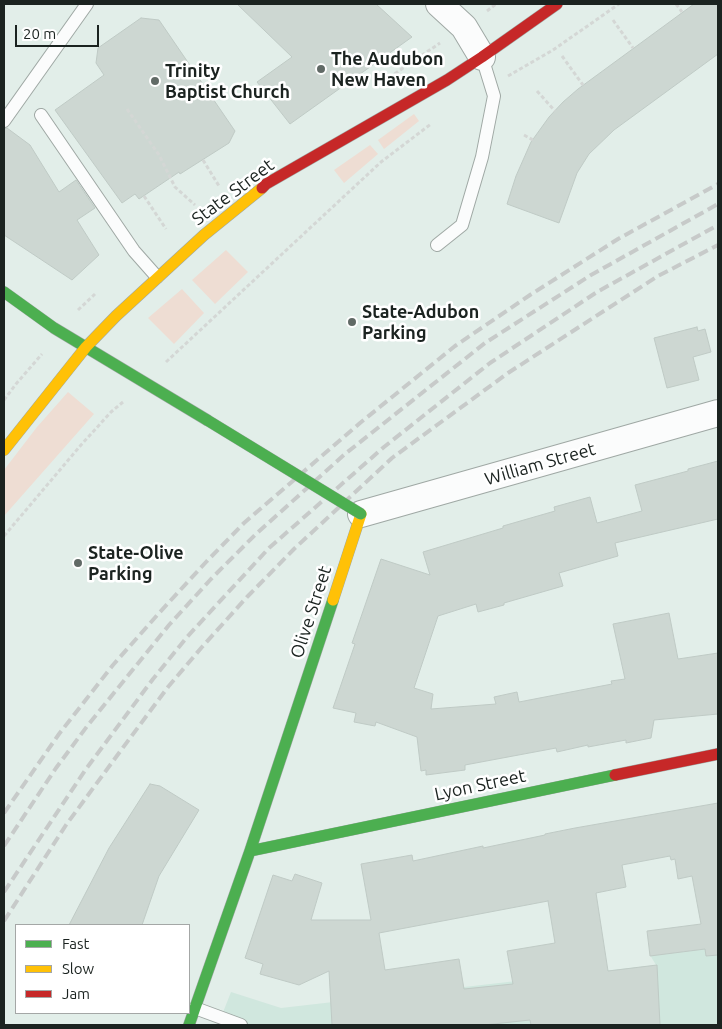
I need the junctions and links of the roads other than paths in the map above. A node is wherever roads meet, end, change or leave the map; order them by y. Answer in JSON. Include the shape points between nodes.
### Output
{"nodes":[{"id":1,"x":87,"y":4,"type":"edge"},
{"id":2,"x":439,"y":4,"type":"edge"},
{"id":3,"x":557,"y":4,"type":"edge"},
{"id":4,"x":482,"y":57,"type":"junction"},
{"id":5,"x":41,"y":115,"type":"dead end"},
{"id":6,"x":4,"y":120,"type":"edge"},
{"id":7,"x":437,"y":245,"type":"dead end"},
{"id":8,"x":157,"y":277,"type":"junction"},
{"id":9,"x":4,"y":292,"type":"edge"},
{"id":10,"x":86,"y":347,"type":"junction"},
{"id":11,"x":718,"y":413,"type":"edge"},
{"id":12,"x":4,"y":450,"type":"edge"},
{"id":13,"x":361,"y":514,"type":"junction"},
{"id":14,"x":718,"y":754,"type":"edge"},
{"id":15,"x":250,"y":851,"type":"junction"},
{"id":16,"x":195,"y":1008,"type":"junction"},
{"id":17,"x":189,"y":1025,"type":"edge"},
{"id":18,"x":241,"y":1025,"type":"edge"}],
"edges":[{"from":1,"to":6,"type":"lane"},
{"from":2,"to":4,"type":"street","via":[[464,27]]},
{"from":3,"to":4,"type":"street","name":"State Street"},
{"from":4,"to":7,"type":"lane","via":[[494,96],[482,157],[462,225]]},
{"from":4,"to":8,"type":"street","name":"State Street","via":[[266,184]]},
{"from":5,"to":8,"type":"lane","via":[[134,251]]},
{"from":8,"to":10,"type":"street","name":"State Street"},
{"from":9,"to":10,"type":"street"},
{"from":10,"to":12,"type":"street","name":"State Street"},
{"from":10,"to":13,"type":"street","bridge":true},
{"from":11,"to":13,"type":"street","name":"William Street"},
{"from":13,"to":15,"type":"street","name":"Olive Street"},
{"from":14,"to":15,"type":"street","name":"Lyon Street"},
{"from":15,"to":16,"type":"street","name":"Olive Street"},
{"from":16,"to":17,"type":"street","name":"Olive Street"},
{"from":16,"to":18,"type":"lane"}]}
